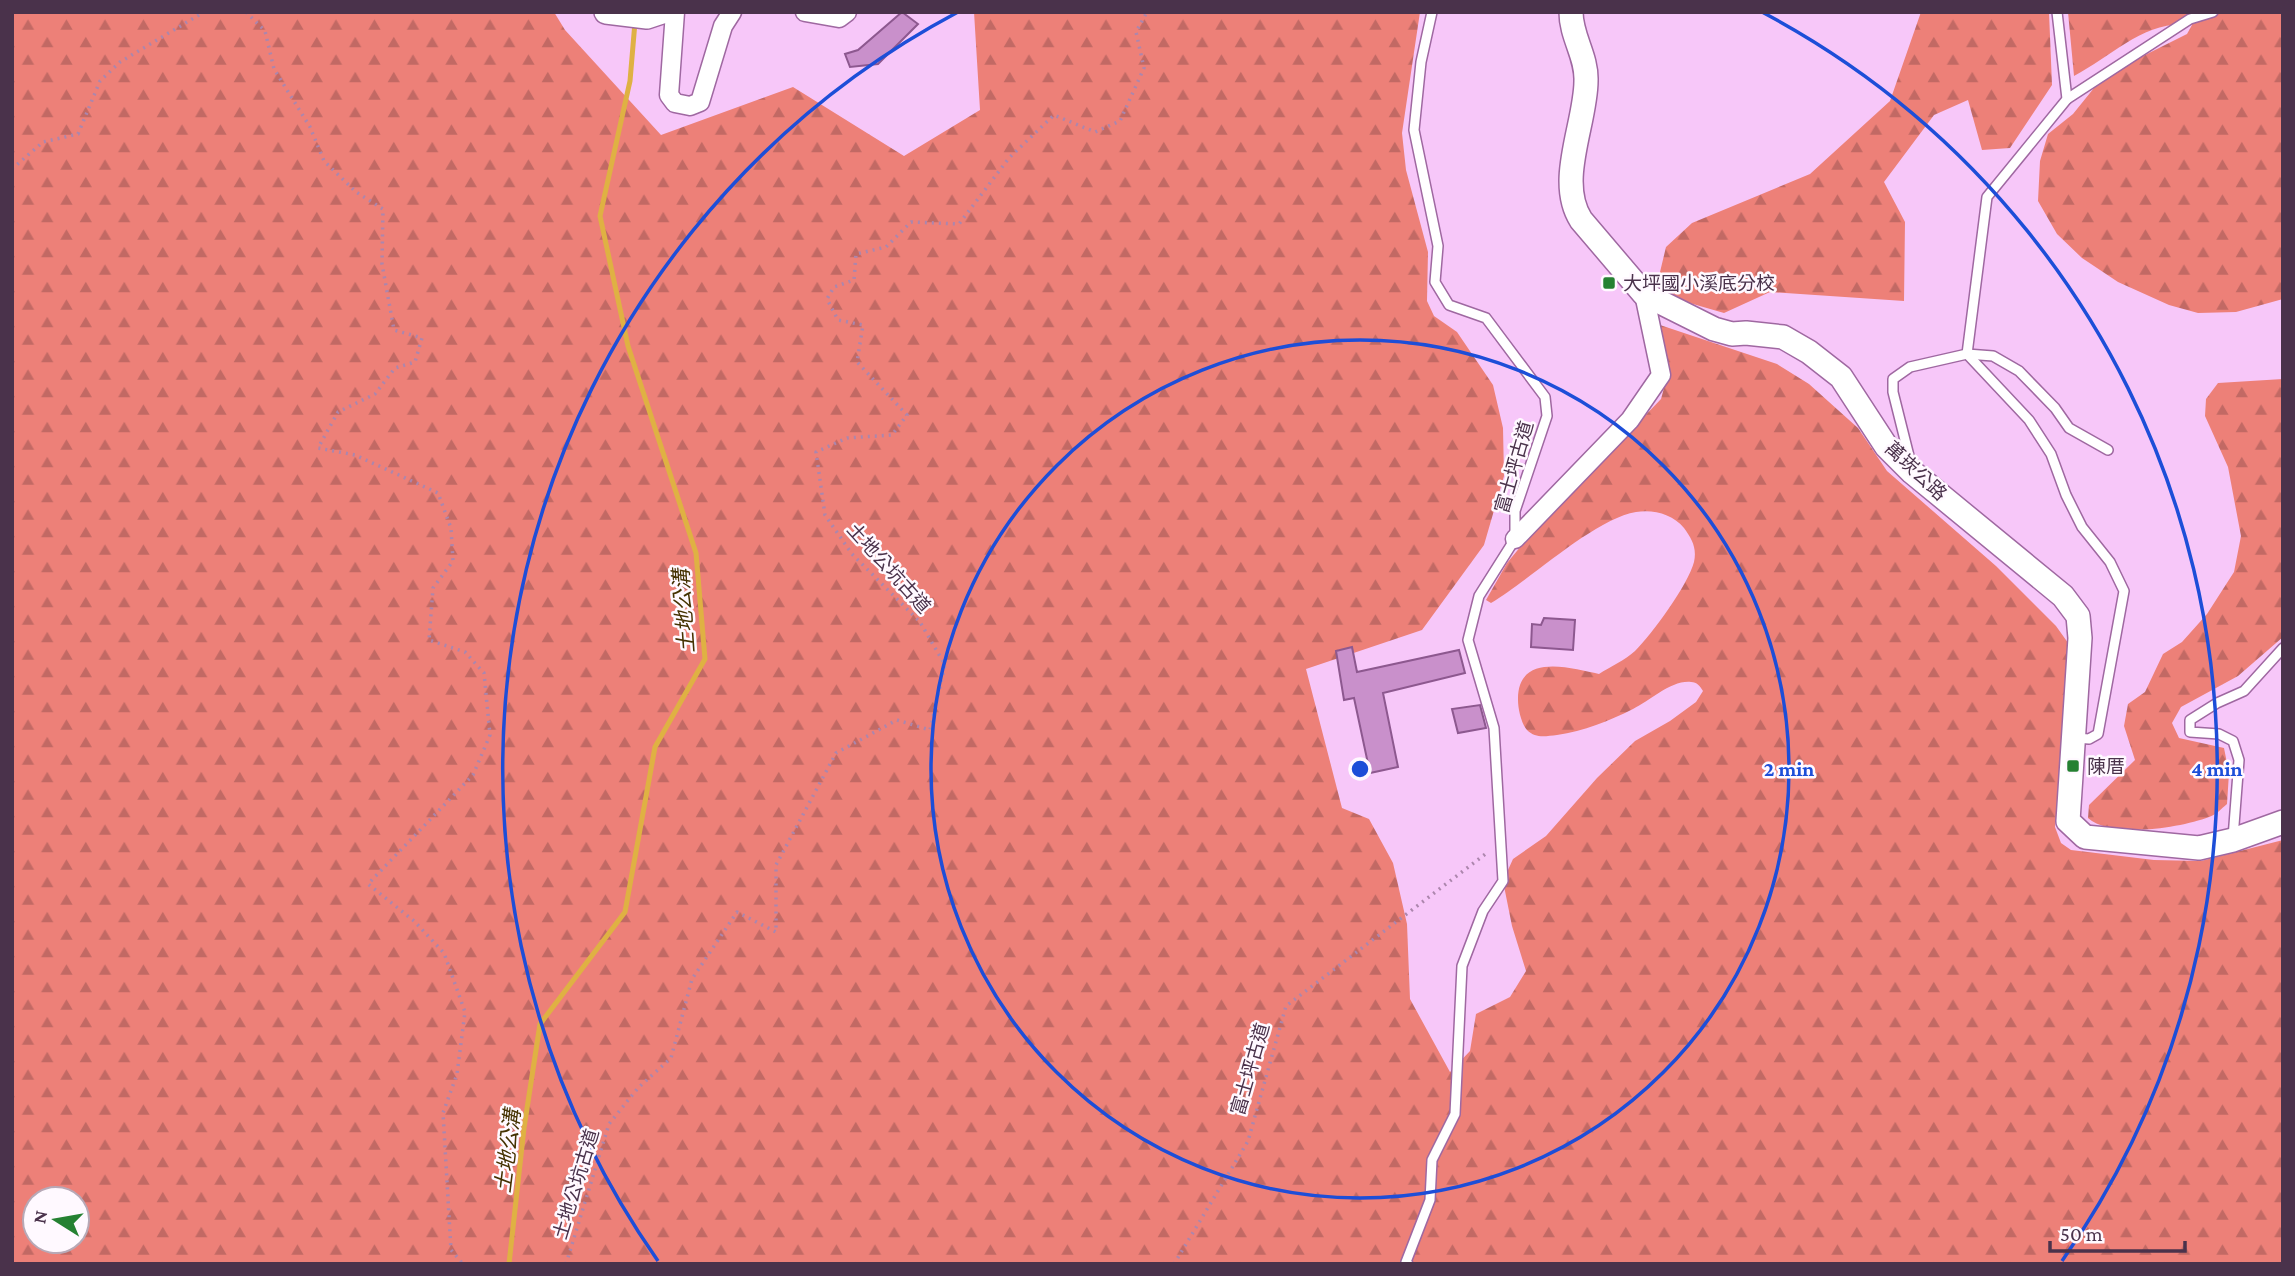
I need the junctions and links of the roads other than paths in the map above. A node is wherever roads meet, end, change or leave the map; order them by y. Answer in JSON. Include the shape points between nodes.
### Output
{"nodes":[{"id":1,"x":606,"y":12,"type":"edge"},
{"id":2,"x":662,"y":12,"type":"edge"},
{"id":3,"x":675,"y":12,"type":"edge"},
{"id":4,"x":732,"y":12,"type":"edge"},
{"id":5,"x":805,"y":12,"type":"edge"},
{"id":6,"x":847,"y":12,"type":"edge"},
{"id":7,"x":1432,"y":12,"type":"edge"},
{"id":8,"x":1571,"y":12,"type":"edge"},
{"id":9,"x":2057,"y":12,"type":"edge"},
{"id":10,"x":2213,"y":12,"type":"edge"},
{"id":11,"x":2067,"y":99,"type":"junction"},
{"id":12,"x":1644,"y":293,"type":"junction"},
{"id":13,"x":1967,"y":354,"type":"junction"},
{"id":14,"x":2108,"y":450,"type":"dead end"},
{"id":15,"x":1913,"y":472,"type":"junction"},
{"id":16,"x":1515,"y":539,"type":"junction"},
{"id":17,"x":2283,"y":648,"type":"edge"},
{"id":18,"x":2073,"y":737,"type":"junction"},
{"id":19,"x":2283,"y":822,"type":"edge"},
{"id":20,"x":2233,"y":840,"type":"junction"},
{"id":21,"x":1408,"y":1264,"type":"edge"}],
"edges":[{"from":1,"to":2,"type":"street","via":[[647,17]]},
{"from":3,"to":4,"type":"street","via":[[669,95],[675,103],[690,106],[700,102],[723,26]]},
{"from":5,"to":6,"type":"street","via":[[839,18]]},
{"from":7,"to":16,"type":"lane","name":"富士坪古道","via":[[1414,130],[1438,246],[1435,282],[1449,305],[1486,318],[1545,397],[1547,416],[1515,511]]},
{"from":8,"to":12,"type":"street","name":"萬崁公路","via":[[1587,78],[1572,178],[1575,211]]},
{"from":9,"to":11,"type":"lane"},
{"from":10,"to":11,"type":"lane","via":[[2190,19]]},
{"from":11,"to":13,"type":"lane","via":[[1987,197]]},
{"from":12,"to":15,"type":"street","name":"萬崁公路","via":[[1714,329],[1783,337],[1809,352],[1841,377],[1886,446]]},
{"from":12,"to":16,"type":"street","via":[[1661,375],[1630,420]]},
{"from":13,"to":14,"type":"lane","via":[[1993,356],[2019,371],[2069,428]]},
{"from":13,"to":15,"type":"lane","via":[[1910,367],[1893,379]]},
{"from":13,"to":18,"type":"lane","via":[[2051,454],[2082,527],[2110,562],[2124,591],[2098,734],[2089,739]]},
{"from":15,"to":18,"type":"street","name":"萬崁公路","via":[[2063,596],[2078,616]]},
{"from":16,"to":21,"type":"lane","name":"富士坪古道","via":[[1479,596],[1468,640],[1494,728],[1503,881],[1483,911],[1462,966],[1455,1114],[1432,1160],[1430,1200]]},
{"from":17,"to":20,"type":"lane","via":[[2244,691],[2190,720],[2190,732],[2219,734],[2233,741],[2239,760]]},
{"from":18,"to":20,"type":"street","name":"萬崁公路","via":[[2068,821],[2085,837],[2199,848]]},
{"from":19,"to":20,"type":"street","name":"萬崁公路"}]}
